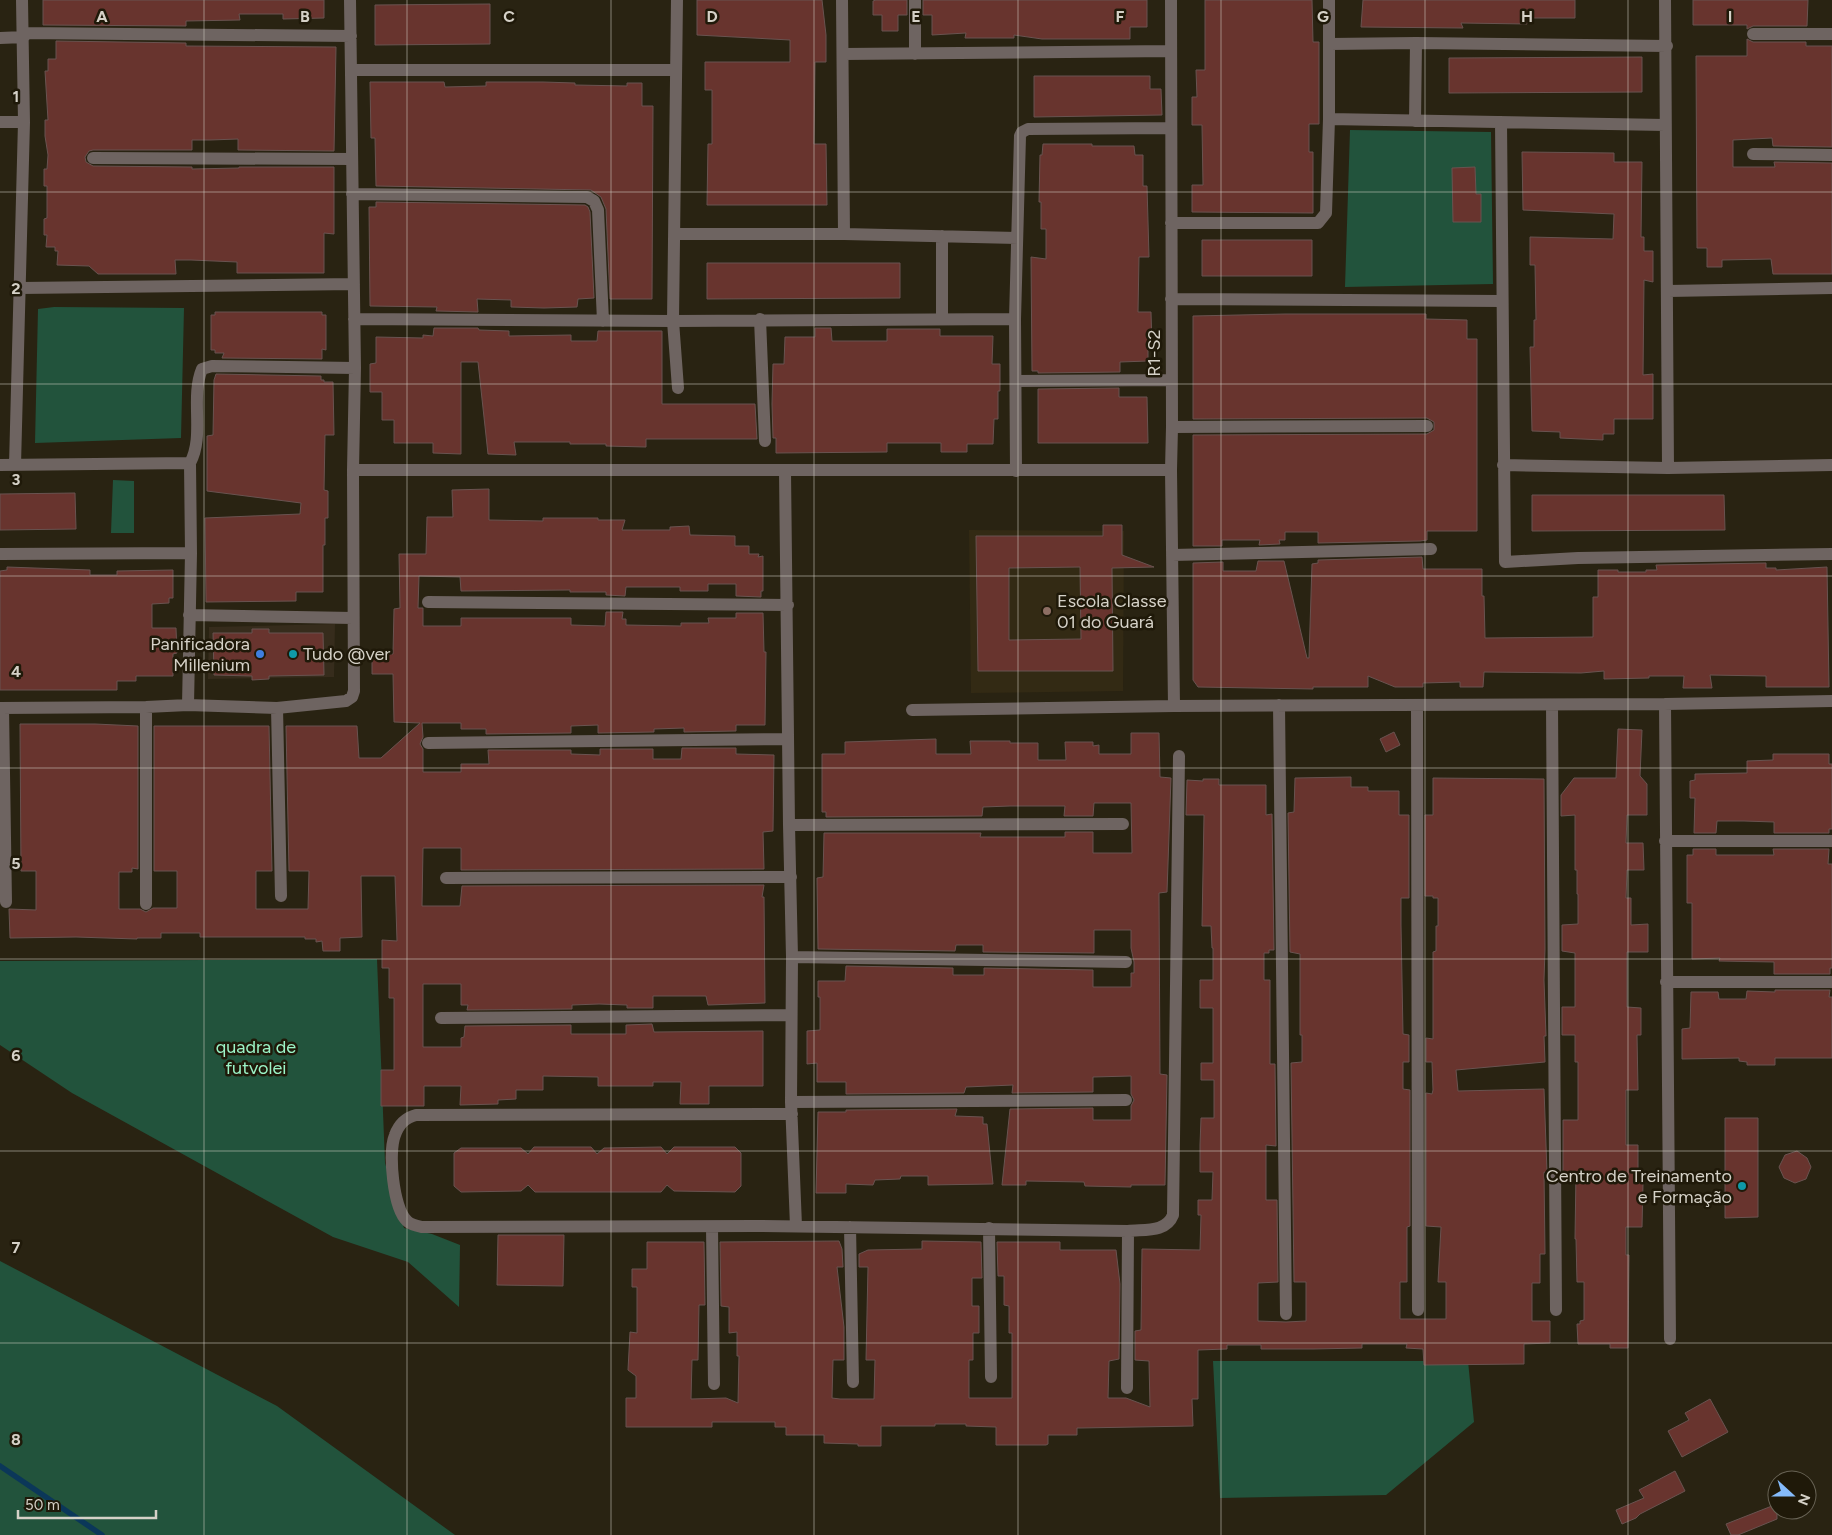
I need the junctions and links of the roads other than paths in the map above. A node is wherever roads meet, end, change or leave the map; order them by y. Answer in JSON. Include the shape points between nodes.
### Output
{"nodes":[{"id":1,"x":22,"y":0,"type":"edge"},
{"id":2,"x":350,"y":0,"type":"edge"},
{"id":3,"x":676,"y":0,"type":"edge"},
{"id":4,"x":842,"y":0,"type":"edge"},
{"id":5,"x":915,"y":0,"type":"edge"},
{"id":6,"x":1172,"y":0,"type":"edge"},
{"id":7,"x":1329,"y":0,"type":"edge"},
{"id":8,"x":1665,"y":0,"type":"edge"},
{"id":9,"x":1753,"y":34,"type":"dead end"},
{"id":10,"x":1832,"y":34,"type":"edge"},
{"id":11,"x":24,"y":35,"type":"junction"},
{"id":12,"x":351,"y":36,"type":"junction"},
{"id":13,"x":0,"y":38,"type":"edge"},
{"id":14,"x":1416,"y":43,"type":"junction"},
{"id":15,"x":1330,"y":44,"type":"junction"},
{"id":16,"x":1666,"y":46,"type":"junction"},
{"id":17,"x":1171,"y":51,"type":"junction"},
{"id":18,"x":843,"y":54,"type":"junction"},
{"id":19,"x":915,"y":54,"type":"junction"},
{"id":20,"x":351,"y":70,"type":"junction"},
{"id":21,"x":676,"y":70,"type":"junction"},
{"id":22,"x":1329,"y":119,"type":"junction"},
{"id":23,"x":1415,"y":121,"type":"junction"},
{"id":24,"x":0,"y":122,"type":"edge"},
{"id":25,"x":24,"y":122,"type":"junction"},
{"id":26,"x":1501,"y":122,"type":"junction"},
{"id":27,"x":1665,"y":125,"type":"junction"},
{"id":28,"x":1171,"y":128,"type":"junction"},
{"id":29,"x":1753,"y":154,"type":"dead end"},
{"id":30,"x":1832,"y":155,"type":"edge"},
{"id":31,"x":93,"y":158,"type":"dead end"},
{"id":32,"x":352,"y":159,"type":"junction"},
{"id":33,"x":352,"y":194,"type":"junction"},
{"id":34,"x":1171,"y":223,"type":"junction"},
{"id":35,"x":674,"y":234,"type":"junction"},
{"id":36,"x":844,"y":234,"type":"junction"},
{"id":37,"x":942,"y":236,"type":"junction"},
{"id":38,"x":1017,"y":238,"type":"junction"},
{"id":39,"x":354,"y":284,"type":"junction"},
{"id":40,"x":20,"y":288,"type":"junction"},
{"id":41,"x":1832,"y":288,"type":"edge"},
{"id":42,"x":1668,"y":291,"type":"junction"},
{"id":43,"x":1171,"y":299,"type":"junction"},
{"id":44,"x":1501,"y":301,"type":"junction"},
{"id":45,"x":354,"y":319,"type":"junction"},
{"id":46,"x":760,"y":319,"type":"junction"},
{"id":47,"x":942,"y":319,"type":"junction"},
{"id":48,"x":1015,"y":319,"type":"junction"},
{"id":49,"x":603,"y":321,"type":"junction"},
{"id":50,"x":673,"y":321,"type":"junction"},
{"id":51,"x":354,"y":368,"type":"junction"},
{"id":52,"x":1171,"y":380,"type":"junction"},
{"id":53,"x":1016,"y":381,"type":"junction"},
{"id":54,"x":678,"y":388,"type":"dead end"},
{"id":55,"x":1427,"y":426,"type":"dead end"},
{"id":56,"x":1172,"y":427,"type":"junction"},
{"id":57,"x":765,"y":441,"type":"dead end"},
{"id":58,"x":190,"y":463,"type":"junction"},
{"id":59,"x":0,"y":465,"type":"edge"},
{"id":60,"x":15,"y":465,"type":"junction"},
{"id":61,"x":1503,"y":465,"type":"junction"},
{"id":62,"x":1832,"y":465,"type":"edge"},
{"id":63,"x":1668,"y":468,"type":"junction"},
{"id":64,"x":353,"y":470,"type":"junction"},
{"id":65,"x":785,"y":470,"type":"junction"},
{"id":66,"x":1171,"y":470,"type":"junction"},
{"id":67,"x":1016,"y":471,"type":"junction"},
{"id":68,"x":1432,"y":549,"type":"dead end"},
{"id":69,"x":191,"y":553,"type":"junction"},
{"id":70,"x":0,"y":554,"type":"edge"},
{"id":71,"x":1832,"y":554,"type":"edge"},
{"id":72,"x":1172,"y":555,"type":"junction"},
{"id":73,"x":428,"y":602,"type":"dead end"},
{"id":74,"x":788,"y":605,"type":"junction"},
{"id":75,"x":189,"y":615,"type":"junction"},
{"id":76,"x":353,"y":618,"type":"junction"},
{"id":77,"x":1832,"y":701,"type":"edge"},
{"id":78,"x":1665,"y":704,"type":"junction"},
{"id":79,"x":1279,"y":705,"type":"junction"},
{"id":80,"x":1552,"y":705,"type":"junction"},
{"id":81,"x":188,"y":706,"type":"junction"},
{"id":82,"x":1174,"y":706,"type":"junction"},
{"id":83,"x":1417,"y":706,"type":"junction"},
{"id":84,"x":146,"y":707,"type":"junction"},
{"id":85,"x":2,"y":708,"type":"edge"},
{"id":86,"x":277,"y":708,"type":"junction"},
{"id":87,"x":912,"y":710,"type":"dead end"},
{"id":88,"x":788,"y":739,"type":"junction"},
{"id":89,"x":428,"y":743,"type":"dead end"},
{"id":90,"x":1179,"y":756,"type":"dead end"},
{"id":91,"x":1123,"y":824,"type":"dead end"},
{"id":92,"x":789,"y":825,"type":"junction"},
{"id":93,"x":1666,"y":841,"type":"junction"},
{"id":94,"x":1832,"y":841,"type":"edge"},
{"id":95,"x":791,"y":877,"type":"junction"},
{"id":96,"x":446,"y":878,"type":"dead end"},
{"id":97,"x":281,"y":896,"type":"dead end"},
{"id":98,"x":6,"y":902,"type":"dead end"},
{"id":99,"x":146,"y":904,"type":"dead end"},
{"id":100,"x":792,"y":957,"type":"junction"},
{"id":101,"x":1126,"y":962,"type":"dead end"},
{"id":102,"x":1666,"y":982,"type":"junction"},
{"id":103,"x":1832,"y":982,"type":"edge"},
{"id":104,"x":791,"y":1015,"type":"junction"},
{"id":105,"x":441,"y":1018,"type":"dead end"},
{"id":106,"x":1126,"y":1100,"type":"dead end"},
{"id":107,"x":791,"y":1108,"type":"junction"},
{"id":108,"x":796,"y":1226,"type":"junction"},
{"id":109,"x":712,"y":1227,"type":"junction"},
{"id":110,"x":850,"y":1227,"type":"junction"},
{"id":111,"x":989,"y":1228,"type":"junction"},
{"id":112,"x":1128,"y":1231,"type":"junction"},
{"id":113,"x":1418,"y":1310,"type":"dead end"},
{"id":114,"x":1556,"y":1310,"type":"dead end"},
{"id":115,"x":1286,"y":1314,"type":"dead end"},
{"id":116,"x":1670,"y":1339,"type":"dead end"},
{"id":117,"x":991,"y":1377,"type":"dead end"},
{"id":118,"x":853,"y":1382,"type":"dead end"},
{"id":119,"x":714,"y":1384,"type":"dead end"},
{"id":120,"x":1127,"y":1388,"type":"dead end"}],
"edges":[{"from":1,"to":11,"type":"street"},
{"from":2,"to":12,"type":"street"},
{"from":3,"to":21,"type":"street"},
{"from":4,"to":18,"type":"street"},
{"from":5,"to":19,"type":"street"},
{"from":6,"to":17,"type":"street","name":"R1-S2"},
{"from":7,"to":15,"type":"street"},
{"from":8,"to":16,"type":"street"},
{"from":9,"to":10,"type":"street"},
{"from":11,"to":12,"type":"street"},
{"from":11,"to":13,"type":"street"},
{"from":11,"to":25,"type":"street"},
{"from":12,"to":20,"type":"street"},
{"from":14,"to":15,"type":"street"},
{"from":14,"to":16,"type":"street"},
{"from":14,"to":23,"type":"street"},
{"from":15,"to":22,"type":"street"},
{"from":16,"to":27,"type":"street"},
{"from":17,"to":19,"type":"street"},
{"from":17,"to":28,"type":"street","name":"R1-S2"},
{"from":18,"to":19,"type":"street"},
{"from":18,"to":36,"type":"street"},
{"from":20,"to":21,"type":"street"},
{"from":20,"to":32,"type":"street"},
{"from":21,"to":35,"type":"street"},
{"from":22,"to":23,"type":"street"},
{"from":22,"to":34,"type":"street","via":[[1326,213],[1318,223]]},
{"from":23,"to":26,"type":"street"},
{"from":24,"to":25,"type":"street"},
{"from":25,"to":40,"type":"street"},
{"from":26,"to":27,"type":"street"},
{"from":26,"to":44,"type":"street"},
{"from":27,"to":42,"type":"street"},
{"from":28,"to":34,"type":"street","name":"R1-S2"},
{"from":28,"to":38,"type":"street","via":[[1024,130],[1020,136]]},
{"from":29,"to":30,"type":"street"},
{"from":31,"to":32,"type":"street"},
{"from":32,"to":33,"type":"street"},
{"from":33,"to":39,"type":"street"},
{"from":33,"to":49,"type":"street","via":[[587,197],[594,201],[598,210]]},
{"from":34,"to":43,"type":"street","name":"R1-S2"},
{"from":35,"to":36,"type":"street"},
{"from":35,"to":50,"type":"street"},
{"from":36,"to":37,"type":"street"},
{"from":37,"to":38,"type":"street"},
{"from":37,"to":47,"type":"street"},
{"from":38,"to":48,"type":"street"},
{"from":39,"to":40,"type":"street"},
{"from":39,"to":45,"type":"street"},
{"from":40,"to":60,"type":"street"},
{"from":41,"to":42,"type":"street"},
{"from":42,"to":63,"type":"street"},
{"from":43,"to":44,"type":"street"},
{"from":43,"to":52,"type":"street","name":"R1-S2"},
{"from":44,"to":61,"type":"street"},
{"from":45,"to":49,"type":"street"},
{"from":45,"to":51,"type":"street"},
{"from":46,"to":47,"type":"street"},
{"from":46,"to":50,"type":"street"},
{"from":46,"to":57,"type":"street"},
{"from":47,"to":48,"type":"street"},
{"from":48,"to":53,"type":"street"},
{"from":49,"to":50,"type":"street"},
{"from":50,"to":54,"type":"street"},
{"from":51,"to":58,"type":"street","via":[[212,366],[202,369],[197,387],[196,449]]},
{"from":51,"to":64,"type":"street"},
{"from":52,"to":53,"type":"street"},
{"from":52,"to":56,"type":"street","name":"R1-S2"},
{"from":53,"to":67,"type":"street"},
{"from":55,"to":56,"type":"street"},
{"from":56,"to":66,"type":"street","name":"R1-S2"},
{"from":58,"to":60,"type":"street"},
{"from":58,"to":69,"type":"street"},
{"from":59,"to":60,"type":"street"},
{"from":61,"to":63,"type":"street"},
{"from":61,"to":71,"type":"street","via":[[1505,562]]},
{"from":62,"to":63,"type":"street"},
{"from":64,"to":65,"type":"street"},
{"from":64,"to":76,"type":"street"},
{"from":65,"to":67,"type":"street"},
{"from":65,"to":74,"type":"street"},
{"from":66,"to":67,"type":"street"},
{"from":66,"to":72,"type":"street","name":"R1-S2"},
{"from":68,"to":72,"type":"street"},
{"from":69,"to":70,"type":"street"},
{"from":69,"to":75,"type":"street"},
{"from":72,"to":82,"type":"street","name":"R1-S2"},
{"from":73,"to":74,"type":"street"},
{"from":74,"to":88,"type":"street"},
{"from":75,"to":76,"type":"street"},
{"from":75,"to":81,"type":"street"},
{"from":76,"to":86,"type":"street","via":[[352,696],[346,701]]},
{"from":77,"to":78,"type":"street"},
{"from":78,"to":80,"type":"street"},
{"from":78,"to":93,"type":"street"},
{"from":79,"to":82,"type":"street"},
{"from":79,"to":83,"type":"street"},
{"from":79,"to":115,"type":"street"},
{"from":80,"to":83,"type":"street"},
{"from":80,"to":114,"type":"street"},
{"from":81,"to":84,"type":"street"},
{"from":81,"to":86,"type":"street"},
{"from":82,"to":87,"type":"street"},
{"from":83,"to":113,"type":"street"},
{"from":84,"to":85,"type":"street"},
{"from":84,"to":99,"type":"street"},
{"from":85,"to":98,"type":"street"},
{"from":86,"to":97,"type":"street"},
{"from":88,"to":89,"type":"street"},
{"from":88,"to":92,"type":"street"},
{"from":90,"to":112,"type":"street","via":[[1174,1215],[1161,1228]]},
{"from":91,"to":92,"type":"street"},
{"from":92,"to":95,"type":"street"},
{"from":93,"to":94,"type":"street"},
{"from":93,"to":102,"type":"street"},
{"from":95,"to":96,"type":"street"},
{"from":95,"to":100,"type":"street"},
{"from":100,"to":101,"type":"street"},
{"from":100,"to":104,"type":"street"},
{"from":102,"to":103,"type":"street"},
{"from":102,"to":116,"type":"street"},
{"from":104,"to":105,"type":"street"},
{"from":104,"to":107,"type":"street"},
{"from":106,"to":107,"type":"street"},
{"from":107,"to":108,"type":"street"},
{"from":107,"to":109,"type":"street","via":[[423,1115],[408,1117],[400,1125],[392,1144],[401,1213],[408,1222],[422,1227]]},
{"from":108,"to":109,"type":"street"},
{"from":108,"to":110,"type":"street"},
{"from":109,"to":119,"type":"street"},
{"from":110,"to":111,"type":"street"},
{"from":110,"to":118,"type":"street"},
{"from":111,"to":112,"type":"street"},
{"from":111,"to":117,"type":"street"},
{"from":112,"to":120,"type":"street"}]}
